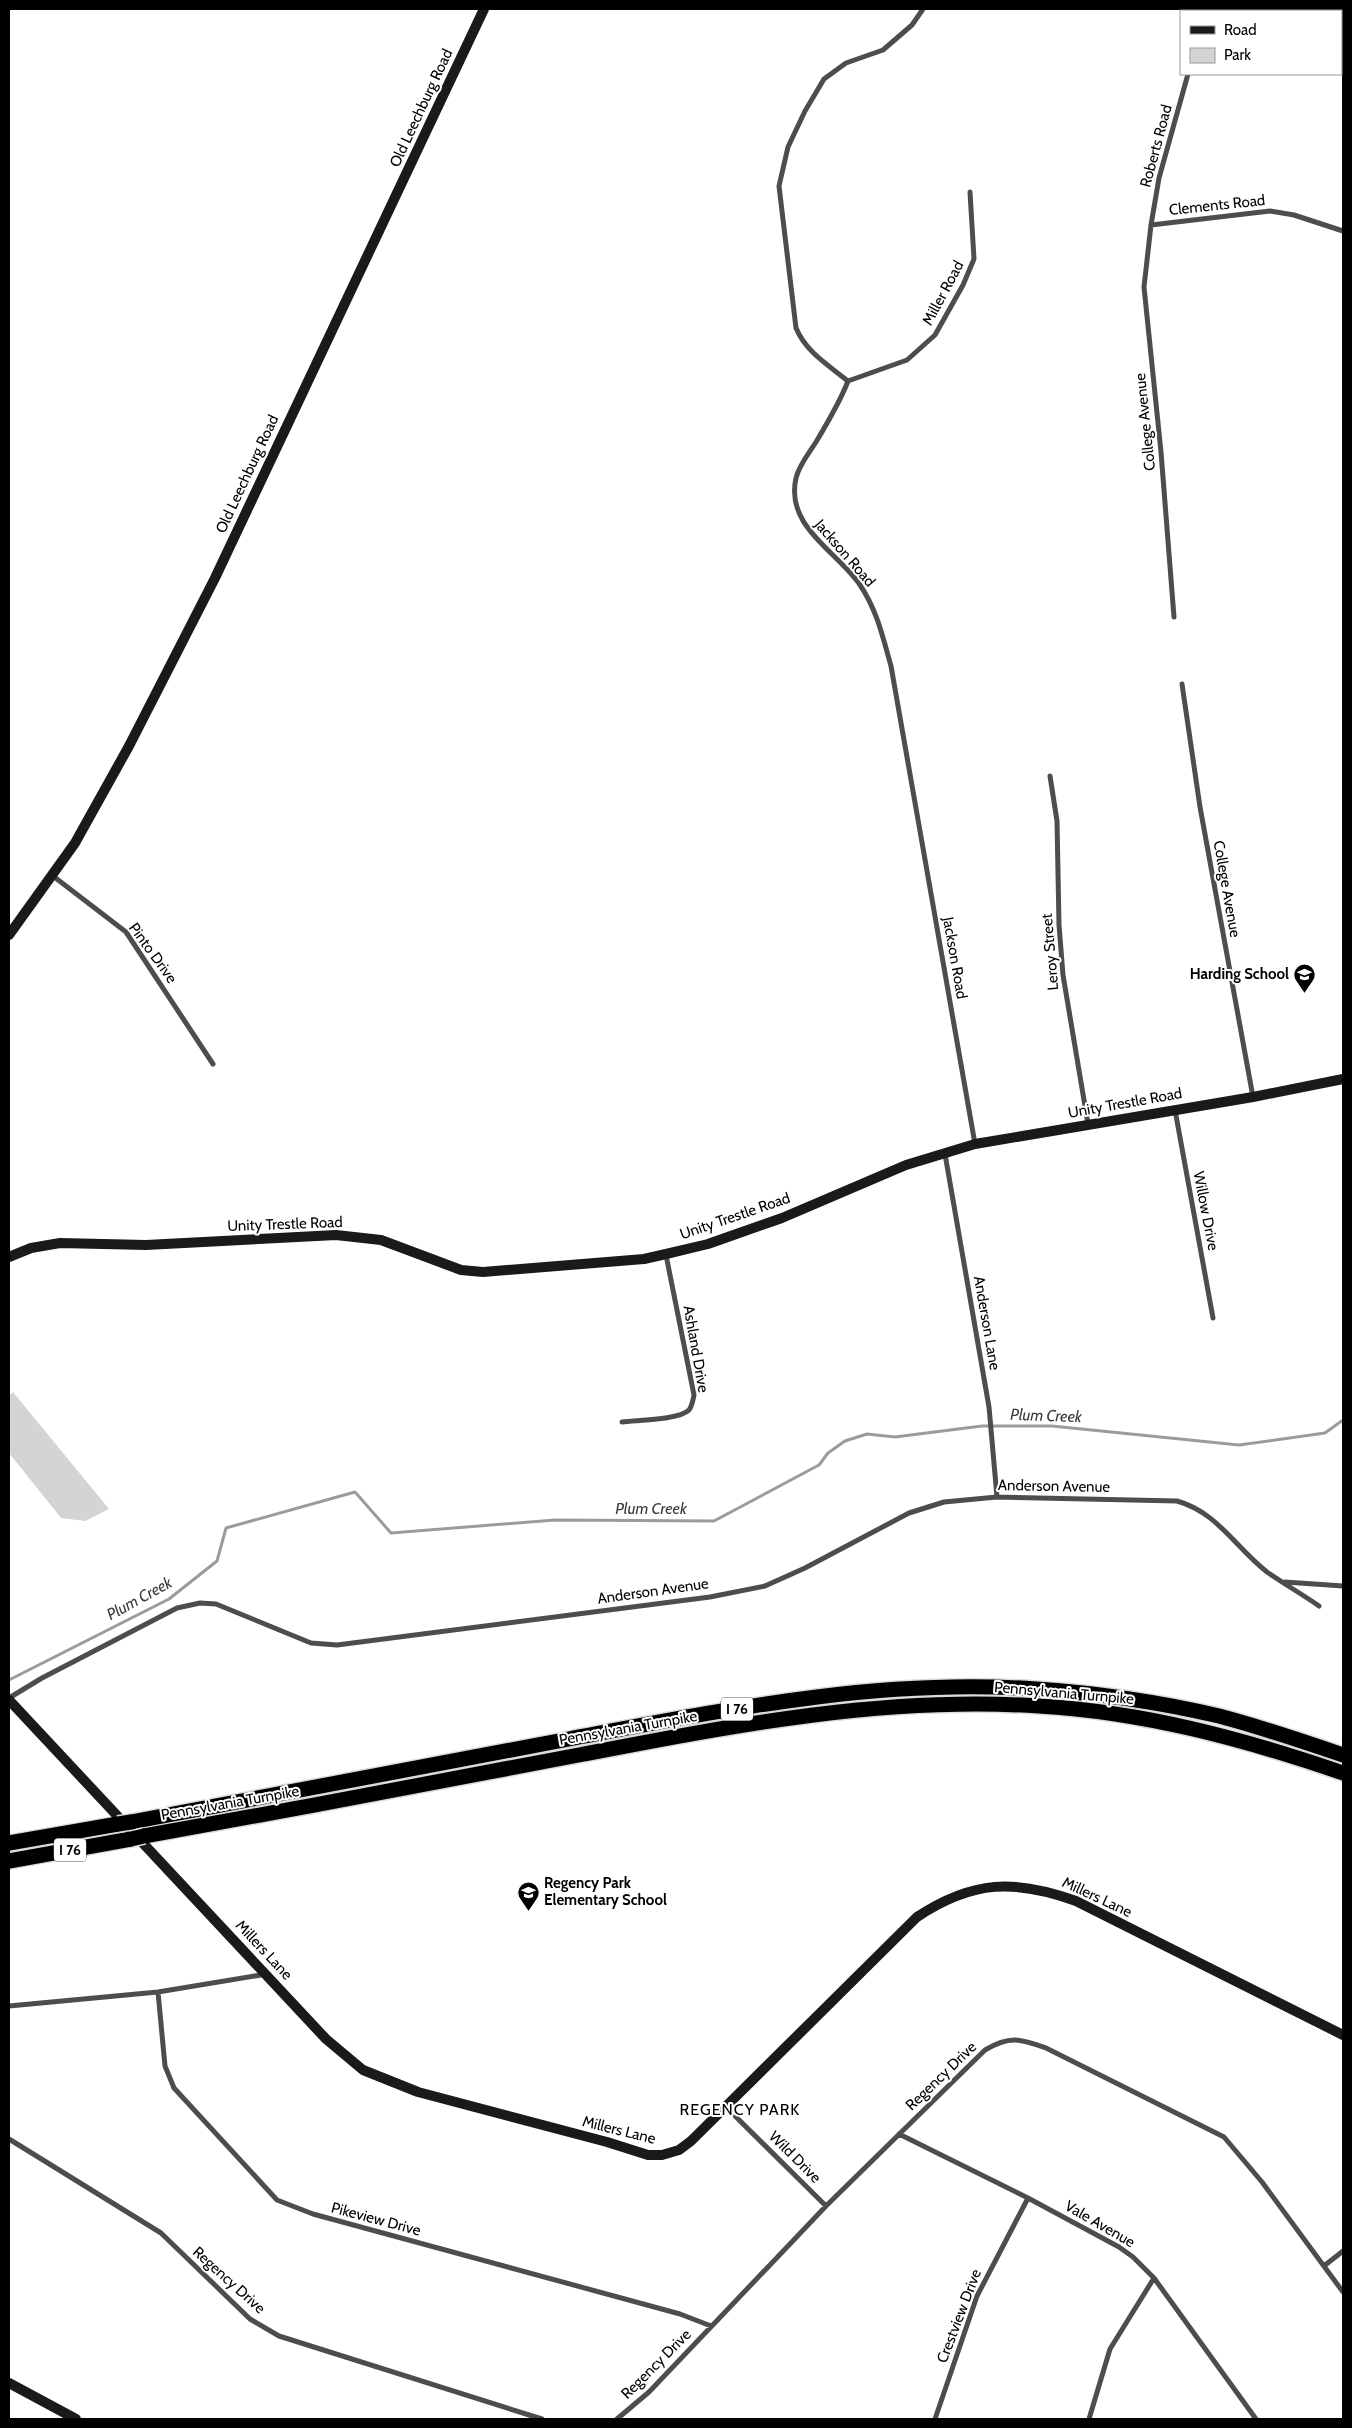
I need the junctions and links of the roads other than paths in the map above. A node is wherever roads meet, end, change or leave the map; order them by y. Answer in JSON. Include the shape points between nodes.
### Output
{"nodes":[{"id":1,"x":484,"y":9,"type":"edge"},
{"id":2,"x":923,"y":9,"type":"edge"},
{"id":3,"x":1188,"y":75,"type":"edge"},
{"id":4,"x":970,"y":192,"type":"dead end"},
{"id":5,"x":1150,"y":225,"type":"junction"},
{"id":6,"x":1343,"y":231,"type":"edge"},
{"id":7,"x":848,"y":381,"type":"junction"},
{"id":8,"x":1174,"y":617,"type":"dead end"},
{"id":9,"x":1182,"y":684,"type":"dead end"},
{"id":10,"x":1050,"y":776,"type":"dead end"},
{"id":11,"x":53,"y":876,"type":"junction"},
{"id":12,"x":9,"y":935,"type":"edge"},
{"id":13,"x":213,"y":1064,"type":"dead end"},
{"id":14,"x":1343,"y":1079,"type":"edge"},
{"id":15,"x":1253,"y":1097,"type":"junction"},
{"id":16,"x":1175,"y":1110,"type":"junction"},
{"id":17,"x":1088,"y":1124,"type":"junction"},
{"id":18,"x":975,"y":1144,"type":"junction"},
{"id":19,"x":944,"y":1154,"type":"junction"},
{"id":20,"x":666,"y":1254,"type":"junction"},
{"id":21,"x":9,"y":1256,"type":"edge"},
{"id":22,"x":1213,"y":1318,"type":"dead end"},
{"id":23,"x":622,"y":1422,"type":"dead end"},
{"id":24,"x":997,"y":1497,"type":"junction"},
{"id":25,"x":1284,"y":1582,"type":"junction"},
{"id":26,"x":1343,"y":1586,"type":"edge"},
{"id":27,"x":1319,"y":1606,"type":"dead end"},
{"id":28,"x":9,"y":1699,"type":"edge"},
{"id":29,"x":1343,"y":1755,"type":"edge"},
{"id":30,"x":1343,"y":1773,"type":"edge"},
{"id":31,"x":9,"y":1843,"type":"edge"},
{"id":32,"x":9,"y":1861,"type":"edge"},
{"id":33,"x":267,"y":1974,"type":"junction"},
{"id":34,"x":158,"y":1992,"type":"junction"},
{"id":35,"x":9,"y":2006,"type":"edge"},
{"id":36,"x":1343,"y":2035,"type":"edge"},
{"id":37,"x":725,"y":2106,"type":"junction"},
{"id":38,"x":899,"y":2134,"type":"junction"},
{"id":39,"x":9,"y":2139,"type":"edge"},
{"id":40,"x":1028,"y":2198,"type":"junction"},
{"id":41,"x":826,"y":2206,"type":"junction"},
{"id":42,"x":1343,"y":2251,"type":"edge"},
{"id":43,"x":1324,"y":2266,"type":"junction"},
{"id":44,"x":1154,"y":2278,"type":"junction"},
{"id":45,"x":1343,"y":2292,"type":"edge"},
{"id":46,"x":711,"y":2326,"type":"junction"},
{"id":47,"x":9,"y":2383,"type":"edge"},
{"id":48,"x":76,"y":2419,"type":"edge"},
{"id":49,"x":542,"y":2419,"type":"edge"},
{"id":50,"x":617,"y":2419,"type":"edge"},
{"id":51,"x":935,"y":2419,"type":"edge"},
{"id":52,"x":1088,"y":2419,"type":"edge"},
{"id":53,"x":1256,"y":2419,"type":"edge"}],
"edges":[{"from":1,"to":11,"type":"street","name":"Old Leechburg Road","via":[[215,578],[104,793]]},
{"from":2,"to":7,"type":"street","via":[[912,25],[883,50],[846,63],[824,79],[788,147],[779,186],[796,328],[801,340],[813,353]]},
{"from":3,"to":5,"type":"street","name":"Roberts Road","via":[[1159,178]]},
{"from":4,"to":7,"type":"street","name":"Miller Road","via":[[974,259],[935,335],[907,360]]},
{"from":5,"to":6,"type":"street","name":"Clements Road","via":[[1270,211]]},
{"from":5,"to":8,"type":"street","name":"College Avenue","via":[[1144,287]]},
{"from":7,"to":18,"type":"street","name":"Jackson Road","via":[[802,464],[796,479],[795,498],[805,526],[859,583],[875,611],[892,666]]},
{"from":9,"to":15,"type":"street","name":"College Avenue","via":[[1200,807]]},
{"from":10,"to":17,"type":"street","name":"Leroy Street","via":[[1057,821],[1063,976]]},
{"from":11,"to":12,"type":"street","name":"Old Leechburg Road"},
{"from":11,"to":13,"type":"street","name":"Pinto Drive","via":[[126,932]]},
{"from":14,"to":15,"type":"street","name":"Unity Trestle Road"},
{"from":15,"to":16,"type":"street","name":"Unity Trestle Road"},
{"from":16,"to":17,"type":"street","name":"Unity Trestle Road"},
{"from":16,"to":22,"type":"street","name":"Willow Drive"},
{"from":17,"to":18,"type":"street","name":"Unity Trestle Road"},
{"from":18,"to":19,"type":"street","name":"Unity Trestle Road"},
{"from":19,"to":20,"type":"street","name":"Unity Trestle Road","via":[[906,1165],[782,1218],[717,1241]]},
{"from":19,"to":24,"type":"street","name":"Anderson Lane","via":[[989,1407]]},
{"from":20,"to":21,"type":"street","name":"Unity Trestle Road","via":[[644,1259],[483,1272],[461,1270],[381,1240],[336,1235],[146,1245],[60,1243]]},
{"from":20,"to":23,"type":"street","name":"Ashland Drive","via":[[693,1402],[690,1409],[680,1415]]},
{"from":24,"to":25,"type":"street","name":"Anderson Avenue","via":[[1176,1501],[1192,1505],[1213,1519],[1268,1572]]},
{"from":24,"to":28,"type":"street","name":"Anderson Avenue","via":[[944,1502],[909,1513],[766,1586],[710,1597],[337,1645],[311,1643],[216,1604],[191,1604],[67,1665]]},
{"from":25,"to":26,"type":"street"},
{"from":25,"to":27,"type":"street","name":"Anderson Avenue"},
{"from":28,"to":33,"type":"street","name":"Millers Lane"},
{"from":29,"to":31,"type":"highway","name":"Pennsylvania Turnpike","number":"I 76","via":[[1220,1717],[1106,1696],[1035,1688],[901,1689],[831,1694],[649,1724]]},
{"from":30,"to":32,"type":"highway","name":"Pennsylvania Turnpike","number":"I 76","via":[[1238,1739],[1136,1717],[1040,1706],[887,1706],[771,1720]]},
{"from":33,"to":34,"type":"street"},
{"from":33,"to":37,"type":"street","name":"Millers Lane","via":[[326,2039],[362,2070],[418,2092],[648,2155],[679,2150]]},
{"from":34,"to":35,"type":"street"},
{"from":34,"to":46,"type":"street","name":"Pikeview Drive","via":[[165,2066],[174,2088],[277,2200],[313,2214],[680,2314]]},
{"from":36,"to":37,"type":"street","name":"Millers Lane","via":[[1076,1901],[1044,1889],[980,1888],[954,1896],[917,1917]]},
{"from":37,"to":41,"type":"street","name":"Wild Drive"},
{"from":38,"to":40,"type":"street","name":"Vale Avenue"},
{"from":38,"to":41,"type":"street","name":"Regency Drive"},
{"from":38,"to":43,"type":"street","name":"Regency Drive","via":[[985,2050],[997,2043],[1022,2039],[1110,2078],[1224,2137]]},
{"from":39,"to":49,"type":"street","name":"Regency Drive","via":[[161,2233],[250,2319],[279,2336]]},
{"from":40,"to":44,"type":"street","name":"Vale Avenue","via":[[1120,2247]]},
{"from":40,"to":51,"type":"street","name":"Crestview Drive","via":[[977,2296]]},
{"from":41,"to":46,"type":"street","name":"Regency Drive"},
{"from":42,"to":43,"type":"street"},
{"from":43,"to":45,"type":"street","name":"Regency Drive"},
{"from":44,"to":52,"type":"street","via":[[1110,2349]]},
{"from":44,"to":53,"type":"street","name":"Vale Avenue"},
{"from":46,"to":50,"type":"street","name":"Regency Drive","via":[[649,2392]]},
{"from":47,"to":48,"type":"street"}]}
